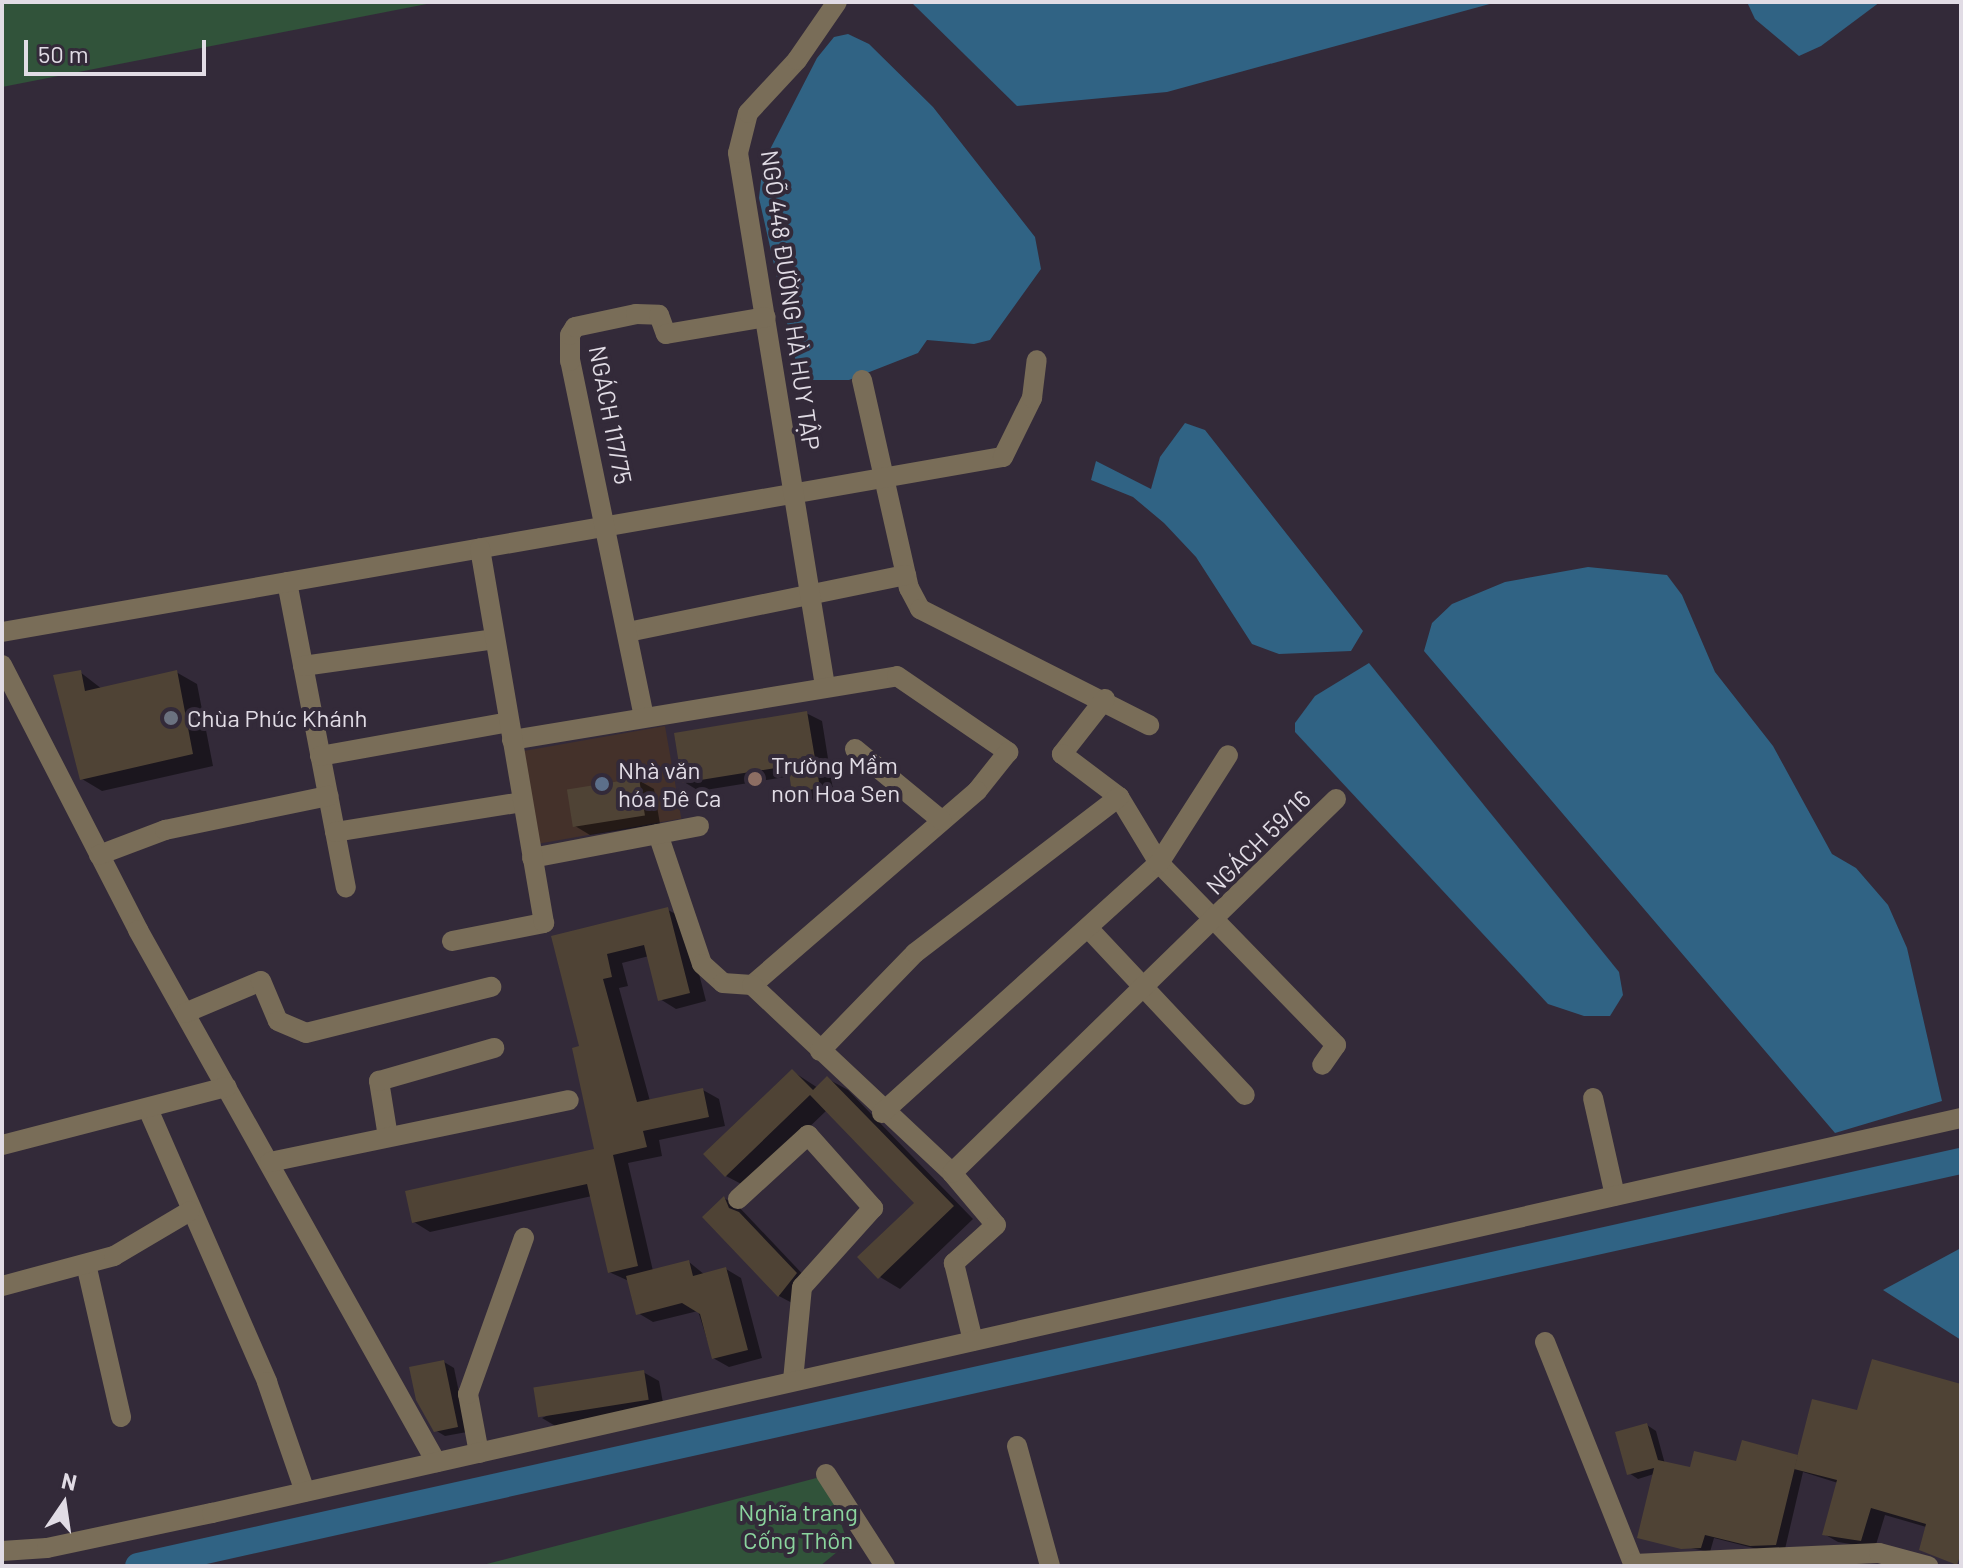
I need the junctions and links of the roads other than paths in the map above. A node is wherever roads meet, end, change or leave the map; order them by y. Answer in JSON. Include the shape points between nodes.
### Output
{"nodes":[{"id":1,"x":837,"y":2,"type":"edge"},
{"id":2,"x":766,"y":317,"type":"junction"},
{"id":3,"x":1037,"y":360,"type":"dead end"},
{"id":4,"x":862,"y":380,"type":"dead end"},
{"id":5,"x":886,"y":477,"type":"junction"},
{"id":6,"x":794,"y":493,"type":"junction"},
{"id":7,"x":606,"y":530,"type":"junction"},
{"id":8,"x":480,"y":548,"type":"junction"},
{"id":9,"x":906,"y":575,"type":"junction"},
{"id":10,"x":287,"y":582,"type":"junction"},
{"id":11,"x":813,"y":598,"type":"junction"},
{"id":12,"x":2,"y":632,"type":"edge"},
{"id":13,"x":628,"y":632,"type":"junction"},
{"id":14,"x":495,"y":639,"type":"junction"},
{"id":15,"x":2,"y":665,"type":"edge"},
{"id":16,"x":303,"y":666,"type":"junction"},
{"id":17,"x":825,"y":686,"type":"junction"},
{"id":18,"x":1105,"y":699,"type":"junction"},
{"id":19,"x":644,"y":717,"type":"junction"},
{"id":20,"x":1149,"y":725,"type":"dead end"},
{"id":21,"x":510,"y":731,"type":"junction"},
{"id":22,"x":855,"y":749,"type":"dead end"},
{"id":23,"x":1228,"y":755,"type":"dead end"},
{"id":24,"x":320,"y":756,"type":"junction"},
{"id":25,"x":328,"y":796,"type":"junction"},
{"id":26,"x":1119,"y":797,"type":"junction"},
{"id":27,"x":1336,"y":799,"type":"dead end"},
{"id":28,"x":522,"y":802,"type":"junction"},
{"id":29,"x":941,"y":820,"type":"junction"},
{"id":30,"x":699,"y":826,"type":"dead end"},
{"id":31,"x":335,"y":832,"type":"junction"},
{"id":32,"x":658,"y":834,"type":"junction"},
{"id":33,"x":99,"y":855,"type":"junction"},
{"id":34,"x":532,"y":858,"type":"junction"},
{"id":35,"x":1159,"y":863,"type":"junction"},
{"id":36,"x":346,"y":887,"type":"dead end"},
{"id":37,"x":1216,"y":921,"type":"junction"},
{"id":38,"x":1088,"y":928,"type":"junction"},
{"id":39,"x":452,"y":941,"type":"dead end"},
{"id":40,"x":752,"y":985,"type":"junction"},
{"id":41,"x":491,"y":987,"type":"dead end"},
{"id":42,"x":1146,"y":989,"type":"junction"},
{"id":43,"x":185,"y":1013,"type":"junction"},
{"id":44,"x":494,"y":1048,"type":"dead end"},
{"id":45,"x":820,"y":1051,"type":"junction"},
{"id":46,"x":1322,"y":1065,"type":"dead end"},
{"id":47,"x":227,"y":1087,"type":"junction"},
{"id":48,"x":1245,"y":1095,"type":"dead end"},
{"id":49,"x":1593,"y":1098,"type":"dead end"},
{"id":50,"x":569,"y":1100,"type":"dead end"},
{"id":51,"x":148,"y":1109,"type":"junction"},
{"id":52,"x":882,"y":1113,"type":"junction"},
{"id":53,"x":1961,"y":1118,"type":"edge"},
{"id":54,"x":388,"y":1137,"type":"junction"},
{"id":55,"x":2,"y":1145,"type":"edge"},
{"id":56,"x":270,"y":1162,"type":"junction"},
{"id":57,"x":952,"y":1173,"type":"junction"},
{"id":58,"x":1615,"y":1196,"type":"junction"},
{"id":59,"x":738,"y":1199,"type":"dead end"},
{"id":60,"x":190,"y":1211,"type":"junction"},
{"id":61,"x":524,"y":1238,"type":"dead end"},
{"id":62,"x":86,"y":1264,"type":"junction"},
{"id":63,"x":2,"y":1286,"type":"edge"},
{"id":64,"x":973,"y":1341,"type":"junction"},
{"id":65,"x":1545,"y":1342,"type":"dead end"},
{"id":66,"x":793,"y":1381,"type":"junction"},
{"id":67,"x":121,"y":1417,"type":"dead end"},
{"id":68,"x":1017,"y":1446,"type":"dead end"},
{"id":69,"x":479,"y":1453,"type":"junction"},
{"id":70,"x":436,"y":1462,"type":"junction"},
{"id":71,"x":826,"y":1474,"type":"dead end"},
{"id":72,"x":305,"y":1492,"type":"junction"},
{"id":73,"x":2,"y":1551,"type":"edge"},
{"id":74,"x":1634,"y":1565,"type":"edge"},
{"id":75,"x":885,"y":1566,"type":"edge"},
{"id":76,"x":1050,"y":1566,"type":"edge"},
{"id":77,"x":1928,"y":1566,"type":"edge"}],
"edges":[{"from":1,"to":2,"type":"street","name":"NGÕ 448 ĐƯỜNG HÀ HUY TẬP","via":[[797,60],[748,113],[738,153]]},
{"from":2,"to":6,"type":"street","name":"NGÕ 448 ĐƯỜNG HÀ HUY TẬP"},
{"from":2,"to":7,"type":"street","name":"NGÁCH 117/75","via":[[666,334],[659,315],[636,314],[575,327],[570,361]]},
{"from":3,"to":5,"type":"street","via":[[1032,398],[1003,457]]},
{"from":4,"to":5,"type":"street"},
{"from":5,"to":6,"type":"street"},
{"from":5,"to":9,"type":"street"},
{"from":6,"to":7,"type":"street"},
{"from":6,"to":11,"type":"street","name":"NGÕ 448 ĐƯỜNG HÀ HUY TẬP"},
{"from":7,"to":8,"type":"street"},
{"from":7,"to":13,"type":"street"},
{"from":8,"to":10,"type":"street"},
{"from":8,"to":14,"type":"street"},
{"from":9,"to":11,"type":"street"},
{"from":9,"to":18,"type":"street","via":[[920,609]]},
{"from":10,"to":12,"type":"street"},
{"from":10,"to":16,"type":"street"},
{"from":11,"to":13,"type":"street"},
{"from":11,"to":17,"type":"street","name":"NGÕ 448 ĐƯỜNG HÀ HUY TẬP"},
{"from":13,"to":19,"type":"street"},
{"from":14,"to":16,"type":"street"},
{"from":14,"to":21,"type":"street"},
{"from":15,"to":33,"type":"street"},
{"from":16,"to":24,"type":"street"},
{"from":17,"to":19,"type":"street"},
{"from":17,"to":29,"type":"street","via":[[897,676],[1008,752],[977,791]]},
{"from":18,"to":20,"type":"street"},
{"from":18,"to":26,"type":"street","via":[[1062,754]]},
{"from":19,"to":21,"type":"street"},
{"from":21,"to":24,"type":"street"},
{"from":21,"to":28,"type":"street"},
{"from":22,"to":29,"type":"street"},
{"from":23,"to":35,"type":"street"},
{"from":24,"to":25,"type":"street"},
{"from":25,"to":31,"type":"street"},
{"from":25,"to":33,"type":"street","via":[[165,830]]},
{"from":26,"to":35,"type":"street"},
{"from":26,"to":45,"type":"street","via":[[915,953]]},
{"from":27,"to":37,"type":"street","name":"NGÁCH 59/16"},
{"from":28,"to":31,"type":"street"},
{"from":28,"to":34,"type":"street"},
{"from":29,"to":40,"type":"street"},
{"from":30,"to":32,"type":"street"},
{"from":31,"to":36,"type":"street"},
{"from":32,"to":34,"type":"street"},
{"from":32,"to":40,"type":"street","via":[[702,964],[723,983]]},
{"from":33,"to":43,"type":"street"},
{"from":34,"to":39,"type":"street","via":[[544,923]]},
{"from":35,"to":37,"type":"street"},
{"from":35,"to":38,"type":"street"},
{"from":37,"to":42,"type":"street","name":"NGÁCH 59/16"},
{"from":37,"to":46,"type":"street","via":[[1336,1045]]},
{"from":38,"to":42,"type":"street"},
{"from":38,"to":52,"type":"street"},
{"from":40,"to":45,"type":"street"},
{"from":41,"to":43,"type":"street","via":[[306,1033],[278,1021],[261,981]]},
{"from":42,"to":48,"type":"street"},
{"from":42,"to":57,"type":"street","name":"NGÁCH 59/16"},
{"from":43,"to":47,"type":"street"},
{"from":44,"to":54,"type":"street","via":[[379,1081]]},
{"from":45,"to":52,"type":"street"},
{"from":47,"to":51,"type":"street"},
{"from":47,"to":56,"type":"street"},
{"from":49,"to":58,"type":"street"},
{"from":50,"to":54,"type":"street"},
{"from":51,"to":55,"type":"street"},
{"from":51,"to":60,"type":"street"},
{"from":52,"to":57,"type":"street"},
{"from":53,"to":58,"type":"street"},
{"from":54,"to":56,"type":"street"},
{"from":56,"to":70,"type":"street"},
{"from":57,"to":64,"type":"street","via":[[996,1225],[954,1263]]},
{"from":58,"to":64,"type":"street"},
{"from":59,"to":66,"type":"street","via":[[808,1135],[873,1208],[802,1287]]},
{"from":60,"to":62,"type":"street","via":[[114,1256]]},
{"from":60,"to":72,"type":"street","via":[[267,1382]]},
{"from":61,"to":69,"type":"street","via":[[468,1394]]},
{"from":62,"to":63,"type":"street"},
{"from":62,"to":67,"type":"street"},
{"from":64,"to":66,"type":"street"},
{"from":65,"to":74,"type":"street"},
{"from":66,"to":69,"type":"street"},
{"from":68,"to":76,"type":"street"},
{"from":69,"to":70,"type":"street"},
{"from":70,"to":72,"type":"street"},
{"from":71,"to":75,"type":"street"},
{"from":72,"to":73,"type":"street","via":[[47,1548]]},
{"from":74,"to":77,"type":"street","via":[[1879,1553]]}]}
